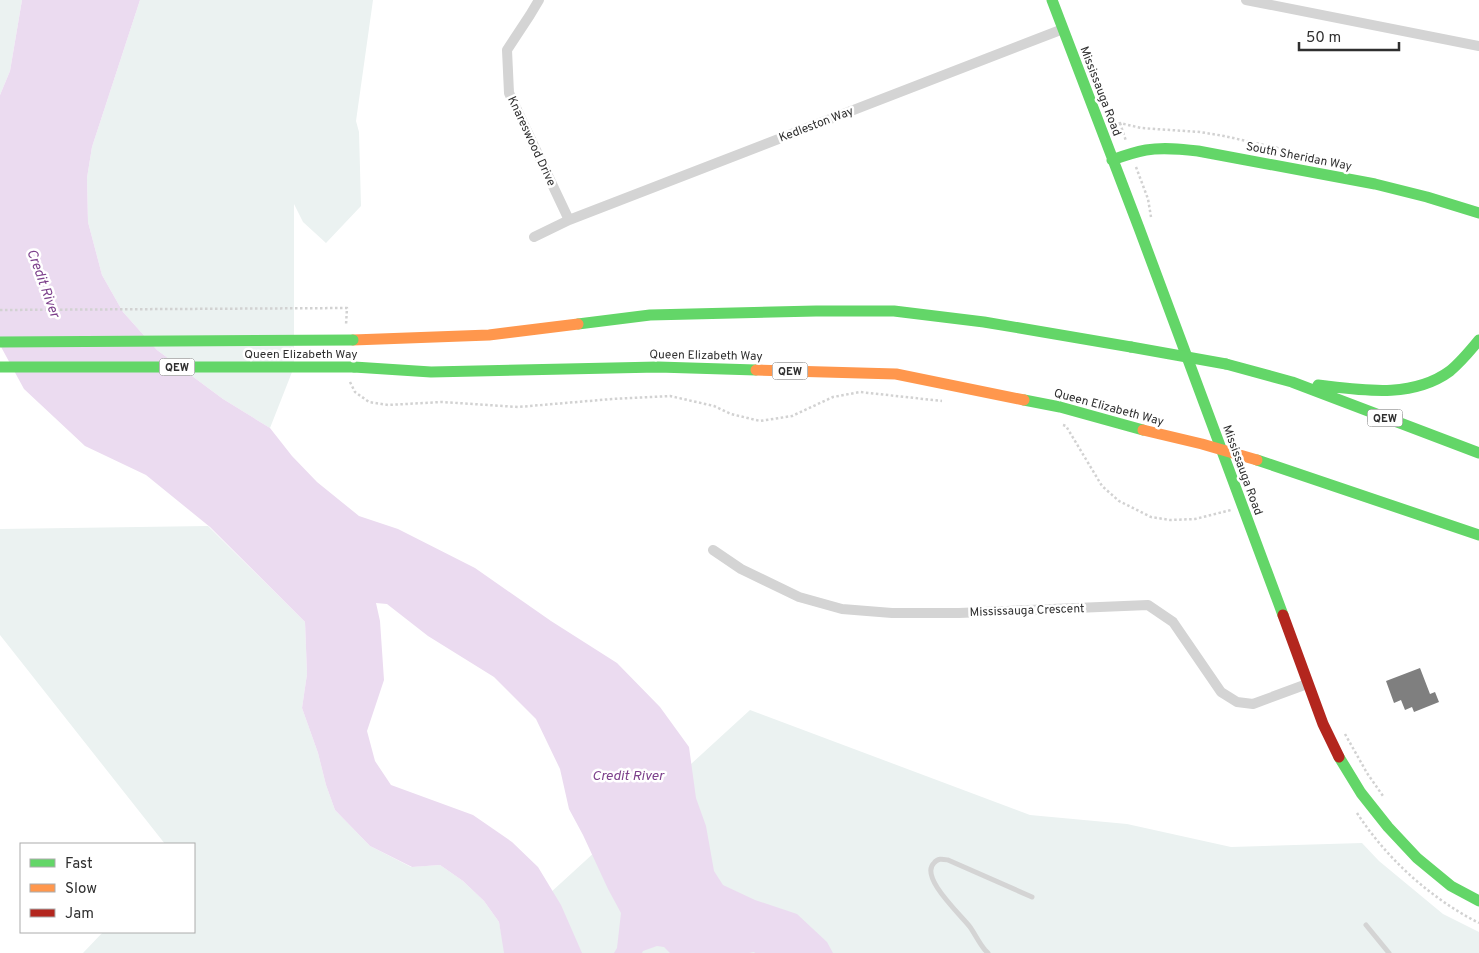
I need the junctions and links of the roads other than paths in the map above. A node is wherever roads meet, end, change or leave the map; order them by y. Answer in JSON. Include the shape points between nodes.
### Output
{"nodes":[{"id":1,"x":539,"y":0,"type":"edge"},
{"id":2,"x":1052,"y":0,"type":"edge"},
{"id":3,"x":1246,"y":0,"type":"edge"},
{"id":4,"x":1063,"y":29,"type":"junction"},
{"id":5,"x":1479,"y":46,"type":"edge"},
{"id":6,"x":1112,"y":160,"type":"junction"},
{"id":7,"x":1479,"y":213,"type":"edge"},
{"id":8,"x":569,"y":220,"type":"junction"},
{"id":9,"x":534,"y":237,"type":"dead end"},
{"id":10,"x":1479,"y":340,"type":"edge"},
{"id":11,"x":0,"y":342,"type":"edge"},
{"id":12,"x":0,"y":367,"type":"edge"},
{"id":13,"x":1292,"y":382,"type":"junction"},
{"id":14,"x":1479,"y":453,"type":"edge"},
{"id":15,"x":1406,"y":510,"type":"junction"},
{"id":16,"x":1479,"y":535,"type":"edge"},
{"id":17,"x":1479,"y":544,"type":"edge"},
{"id":18,"x":713,"y":550,"type":"dead end"},
{"id":19,"x":1307,"y":684,"type":"junction"},
{"id":20,"x":1032,"y":896,"type":"dead end"},
{"id":21,"x":1479,"y":901,"type":"edge"},
{"id":22,"x":1366,"y":925,"type":"dead end"},
{"id":23,"x":988,"y":953,"type":"edge"},
{"id":24,"x":1389,"y":953,"type":"edge"}],
"edges":[{"from":1,"to":8,"type":"street","name":"Knareswood Drive","via":[[507,50],[509,93]]},
{"from":2,"to":4,"type":"main road","name":"Mississauga Road"},
{"from":3,"to":5,"type":"street"},
{"from":4,"to":6,"type":"main road","name":"Mississauga Road"},
{"from":4,"to":8,"type":"street","name":"Kedleston Way"},
{"from":6,"to":7,"type":"main road","name":"South Sheridan Way","via":[[1155,149],[1212,153],[1403,191]]},
{"from":6,"to":19,"type":"main road","name":"Mississauga Road"},
{"from":8,"to":9,"type":"street"},
{"from":10,"to":13,"type":"main road","via":[[1463,360],[1440,377],[1416,387],[1366,390]]},
{"from":11,"to":13,"type":"main road","name":"Queen Elizabeth Way","number":"QEW","bridge":true,"via":[[353,340],[489,335],[650,314],[894,310],[984,322],[1226,364]]},
{"from":12,"to":15,"type":"main road","name":"Queen Elizabeth Way","number":"QEW","bridge":true,"via":[[354,367],[431,372],[658,367],[896,374],[1060,407],[1202,444]]},
{"from":13,"to":14,"type":"main road","name":"Queen Elizabeth Way","number":"QEW"},
{"from":15,"to":16,"type":"main road","name":"Queen Elizabeth Way","number":"QEW"},
{"from":15,"to":17,"type":"main road"},
{"from":18,"to":19,"type":"street","name":"Mississauga Crescent","via":[[741,569],[799,597],[842,609],[960,613],[1148,605],[1173,622],[1221,692],[1237,702],[1253,704]]},
{"from":19,"to":21,"type":"main road","name":"Mississauga Road","via":[[1342,763],[1361,793],[1417,858],[1452,886]]},
{"from":20,"to":23,"type":"lane","via":[[942,858],[931,866],[930,875],[940,893]]},
{"from":22,"to":24,"type":"lane"}]}
